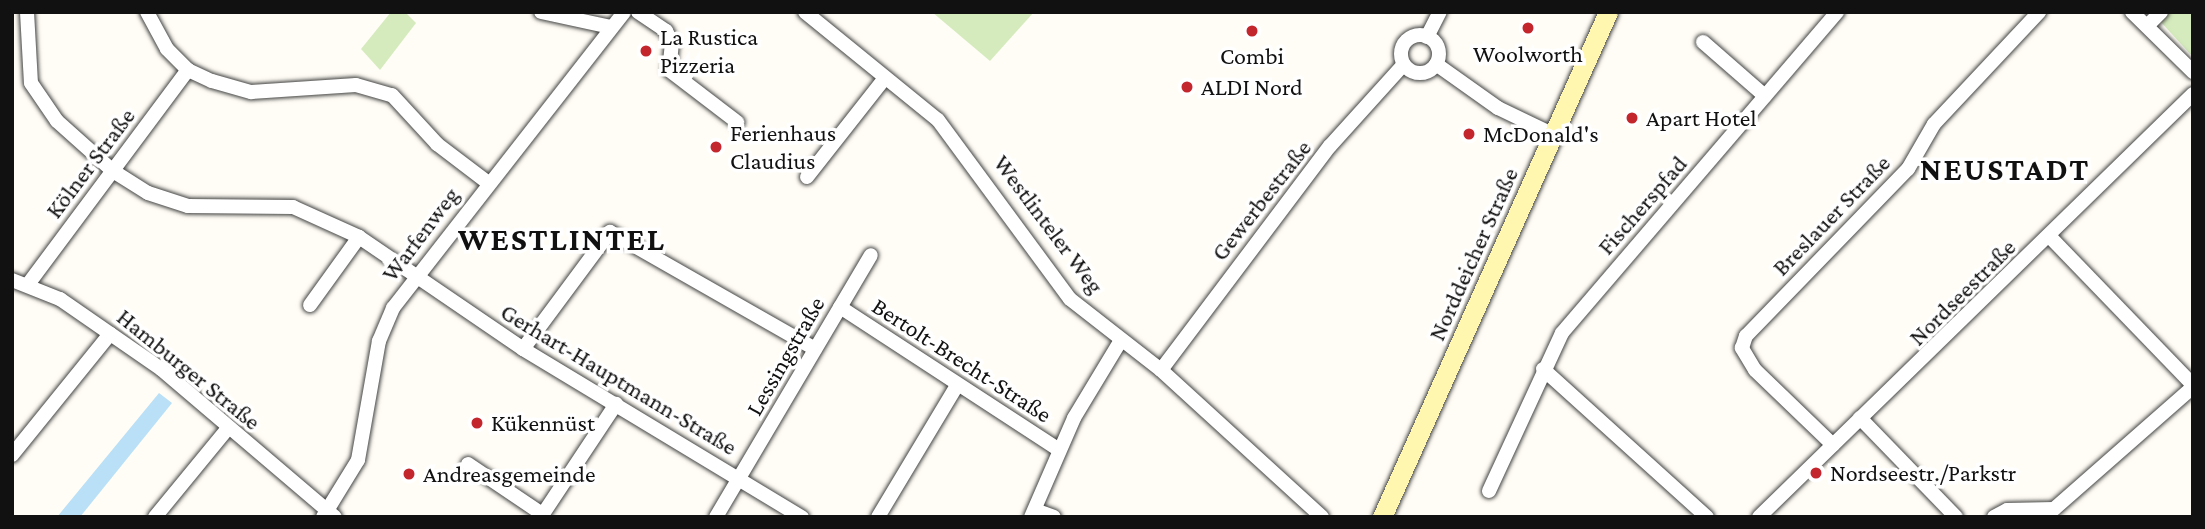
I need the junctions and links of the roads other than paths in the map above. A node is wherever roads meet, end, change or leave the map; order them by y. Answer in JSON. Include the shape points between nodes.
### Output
{"nodes":[{"id":1,"x":27,"y":12,"type":"edge"},
{"id":2,"x":147,"y":12,"type":"edge"},
{"id":3,"x":541,"y":12,"type":"edge"},
{"id":4,"x":624,"y":12,"type":"edge"},
{"id":5,"x":638,"y":12,"type":"edge"},
{"id":6,"x":805,"y":12,"type":"edge"},
{"id":7,"x":1440,"y":12,"type":"edge"},
{"id":8,"x":1608,"y":12,"type":"edge"},
{"id":9,"x":1837,"y":12,"type":"edge"},
{"id":10,"x":2039,"y":12,"type":"edge"},
{"id":11,"x":2132,"y":12,"type":"edge"},
{"id":12,"x":2161,"y":12,"type":"edge"},
{"id":13,"x":2149,"y":24,"type":"junction"},
{"id":14,"x":611,"y":27,"type":"junction"},
{"id":15,"x":1427,"y":37,"type":"junction"},
{"id":16,"x":1703,"y":41,"type":"dead end"},
{"id":17,"x":1404,"y":64,"type":"junction"},
{"id":18,"x":1436,"y":64,"type":"junction"},
{"id":19,"x":188,"y":71,"type":"junction"},
{"id":20,"x":2193,"y":72,"type":"edge"},
{"id":21,"x":885,"y":78,"type":"junction"},
{"id":22,"x":2193,"y":94,"type":"edge"},
{"id":23,"x":1765,"y":96,"type":"junction"},
{"id":24,"x":737,"y":122,"type":"dead end"},
{"id":25,"x":1552,"y":134,"type":"junction"},
{"id":26,"x":113,"y":171,"type":"junction"},
{"id":27,"x":807,"y":177,"type":"dead end"},
{"id":28,"x":487,"y":182,"type":"junction"},
{"id":29,"x":359,"y":237,"type":"junction"},
{"id":30,"x":2050,"y":237,"type":"junction"},
{"id":31,"x":871,"y":254,"type":"dead end"},
{"id":32,"x":414,"y":279,"type":"junction"},
{"id":33,"x":12,"y":280,"type":"edge"},
{"id":34,"x":29,"y":283,"type":"junction"},
{"id":35,"x":310,"y":305,"type":"dead end"},
{"id":36,"x":840,"y":307,"type":"junction"},
{"id":37,"x":110,"y":334,"type":"junction"},
{"id":38,"x":1121,"y":340,"type":"junction"},
{"id":39,"x":523,"y":349,"type":"junction"},
{"id":40,"x":815,"y":349,"type":"junction"},
{"id":41,"x":1544,"y":369,"type":"junction"},
{"id":42,"x":1161,"y":370,"type":"junction"},
{"id":43,"x":2193,"y":386,"type":"edge"},
{"id":44,"x":956,"y":387,"type":"junction"},
{"id":45,"x":616,"y":404,"type":"junction"},
{"id":46,"x":1860,"y":418,"type":"junction"},
{"id":47,"x":228,"y":428,"type":"junction"},
{"id":48,"x":1833,"y":445,"type":"junction"},
{"id":49,"x":1059,"y":450,"type":"junction"},
{"id":50,"x":12,"y":455,"type":"edge"},
{"id":51,"x":468,"y":464,"type":"dead end"},
{"id":52,"x":739,"y":479,"type":"junction"},
{"id":53,"x":1489,"y":491,"type":"dead end"},
{"id":54,"x":1033,"y":513,"type":"edge"},
{"id":55,"x":328,"y":515,"type":"edge"},
{"id":56,"x":541,"y":515,"type":"edge"},
{"id":57,"x":155,"y":517,"type":"edge"},
{"id":58,"x":716,"y":517,"type":"edge"},
{"id":59,"x":802,"y":517,"type":"edge"},
{"id":60,"x":878,"y":517,"type":"edge"},
{"id":61,"x":1054,"y":517,"type":"edge"},
{"id":62,"x":1322,"y":517,"type":"edge"},
{"id":63,"x":1382,"y":517,"type":"edge"},
{"id":64,"x":1707,"y":517,"type":"edge"},
{"id":65,"x":1759,"y":517,"type":"edge"},
{"id":66,"x":1956,"y":517,"type":"edge"},
{"id":67,"x":1994,"y":517,"type":"edge"}],
"edges":[{"from":1,"to":26,"type":"street","name":"Gerhart-Hauptmann-Straße","via":[[31,83],[57,121]]},
{"from":2,"to":19,"type":"street"},
{"from":3,"to":14,"type":"street"},
{"from":4,"to":14,"type":"street","name":"Warfenweg"},
{"from":5,"to":24,"type":"street","via":[[666,31],[672,43],[669,70]]},
{"from":6,"to":21,"type":"street","name":"Westlinteler Weg"},
{"from":7,"to":15,"type":"street","name":"Gewerbestraße"},
{"from":8,"to":25,"type":"main road","name":"Norddeicher Straße"},
{"from":9,"to":23,"type":"street","name":"Fischerspfad"},
{"from":10,"to":48,"type":"street","name":"Breslauer Straße","via":[[1934,124],[1908,169],[1746,336],[1742,348],[1755,370]]},
{"from":11,"to":13,"type":"street"},
{"from":12,"to":13,"type":"street"},
{"from":13,"to":20,"type":"street"},
{"from":14,"to":28,"type":"street","name":"Warfenweg"},
{"from":15,"to":17,"type":"street","name":"Gewerbestraße","via":[[1405,43]]},
{"from":15,"to":18,"type":"street","via":[[1438,49]]},
{"from":16,"to":23,"type":"street"},
{"from":17,"to":18,"type":"street","via":[[1419,73]]},
{"from":17,"to":42,"type":"street","name":"Gewerbestraße","via":[[1330,146]]},
{"from":18,"to":25,"type":"street","via":[[1498,108]]},
{"from":19,"to":26,"type":"street","name":"Kölner Straße"},
{"from":19,"to":28,"type":"street","via":[[251,92],[356,85],[392,94],[437,145]]},
{"from":21,"to":27,"type":"street"},
{"from":21,"to":38,"type":"street","name":"Westlinteler Weg","via":[[955,140],[1070,299]]},
{"from":22,"to":30,"type":"street","name":"Nordseestraße"},
{"from":23,"to":41,"type":"street","name":"Fischerspfad","via":[[1562,333]]},
{"from":25,"to":63,"type":"main road","name":"Norddeicher Straße"},
{"from":26,"to":29,"type":"street","name":"Gerhart-Hauptmann-Straße","via":[[148,193],[188,206],[293,207]]},
{"from":26,"to":34,"type":"street","name":"Kölner Straße"},
{"from":28,"to":32,"type":"street","name":"Warfenweg"},
{"from":29,"to":32,"type":"street","name":"Gerhart-Hauptmann-Straße"},
{"from":29,"to":35,"type":"street"},
{"from":30,"to":43,"type":"street"},
{"from":30,"to":46,"type":"street","name":"Nordseestraße"},
{"from":31,"to":36,"type":"street","name":"Lessingstraße"},
{"from":32,"to":39,"type":"street","name":"Gerhart-Hauptmann-Straße"},
{"from":32,"to":55,"type":"street","name":"Warfenweg","via":[[379,341],[358,460]]},
{"from":33,"to":34,"type":"street","name":"Hamburger Straße"},
{"from":34,"to":37,"type":"street","name":"Hamburger Straße"},
{"from":36,"to":40,"type":"street","name":"Lessingstraße"},
{"from":36,"to":44,"type":"street","name":"Bertolt-Brecht-Straße"},
{"from":37,"to":47,"type":"street","name":"Hamburger Straße"},
{"from":37,"to":50,"type":"street"},
{"from":38,"to":42,"type":"street","name":"Westlinteler Weg"},
{"from":38,"to":49,"type":"street"},
{"from":39,"to":40,"type":"street","via":[[610,232]]},
{"from":39,"to":45,"type":"street","name":"Gerhart-Hauptmann-Straße"},
{"from":40,"to":52,"type":"street","name":"Lessingstraße"},
{"from":41,"to":53,"type":"street","name":"Fischerspfad"},
{"from":41,"to":64,"type":"street"},
{"from":42,"to":62,"type":"street","name":"Westlinteler Weg"},
{"from":43,"to":67,"type":"street","via":[[2062,504]]},
{"from":44,"to":49,"type":"street","name":"Bertolt-Brecht-Straße"},
{"from":44,"to":60,"type":"street"},
{"from":45,"to":52,"type":"street","name":"Gerhart-Hauptmann-Straße"},
{"from":45,"to":56,"type":"street"},
{"from":46,"to":48,"type":"street","name":"Nordseestraße"},
{"from":46,"to":66,"type":"street"},
{"from":47,"to":55,"type":"street","name":"Hamburger Straße"},
{"from":47,"to":57,"type":"street"},
{"from":48,"to":65,"type":"street","name":"Nordseestraße"},
{"from":49,"to":54,"type":"street"},
{"from":51,"to":56,"type":"street"},
{"from":52,"to":58,"type":"street","name":"Lessingstraße"},
{"from":52,"to":59,"type":"street","name":"Gerhart-Hauptmann-Straße"},
{"from":54,"to":61,"type":"street"}]}
